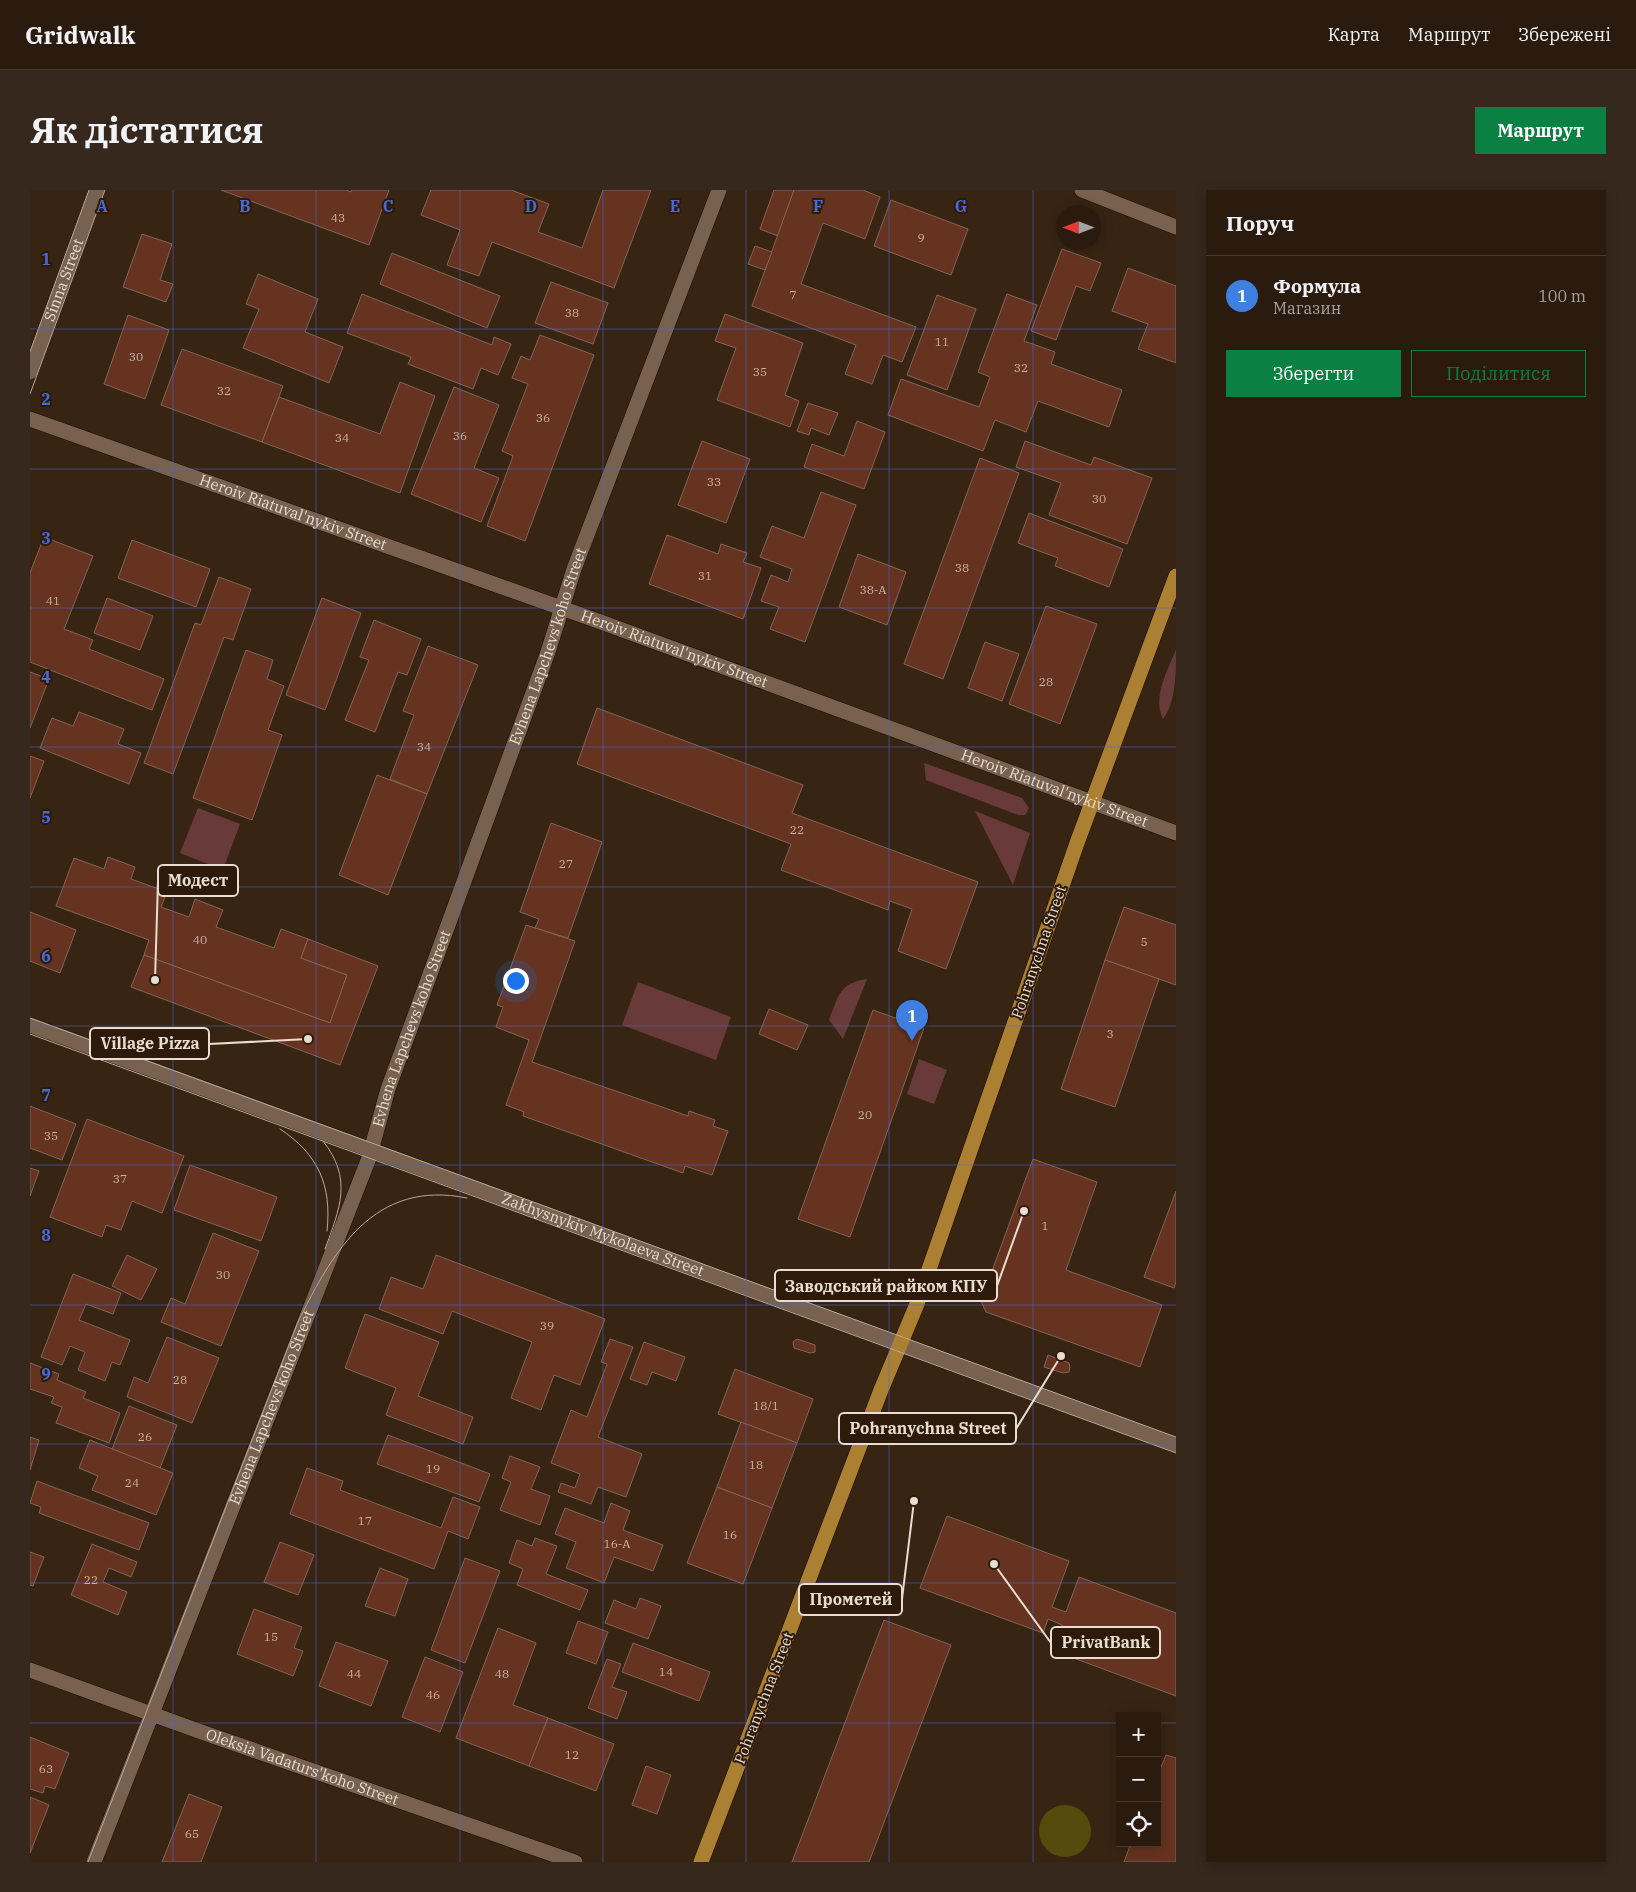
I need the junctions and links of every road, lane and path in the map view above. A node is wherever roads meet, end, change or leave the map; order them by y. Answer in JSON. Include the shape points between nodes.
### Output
{"nodes":[{"id":1,"x":97,"y":190,"type":"edge"},
{"id":2,"x":719,"y":190,"type":"edge"},
{"id":3,"x":1093,"y":191,"type":"edge"},
{"id":4,"x":1176,"y":226,"type":"edge"},
{"id":5,"x":30,"y":372,"type":"edge"},
{"id":6,"x":30,"y":419,"type":"edge"},
{"id":7,"x":1176,"y":576,"type":"edge"},
{"id":8,"x":562,"y":608,"type":"junction"},
{"id":9,"x":1093,"y":801,"type":"junction"},
{"id":10,"x":1176,"y":833,"type":"edge"},
{"id":11,"x":30,"y":1025,"type":"edge"},
{"id":12,"x":372,"y":1151,"type":"junction"},
{"id":13,"x":900,"y":1344,"type":"junction"},
{"id":14,"x":1176,"y":1445,"type":"edge"},
{"id":15,"x":30,"y":1670,"type":"edge"},
{"id":16,"x":152,"y":1714,"type":"junction"},
{"id":17,"x":94,"y":1862,"type":"edge"},
{"id":18,"x":575,"y":1862,"type":"edge"},
{"id":19,"x":701,"y":1862,"type":"edge"}],
"edges":[{"from":1,"to":5,"type":"street","name":"Sinna Street"},
{"from":2,"to":8,"type":"street","name":"Evhena Lapchevs'koho Street"},
{"from":3,"to":4,"type":"street"},
{"from":6,"to":8,"type":"street","name":"Heroiv Riatuval'nykiv Street"},
{"from":7,"to":9,"type":"main road","name":"Pohranychna Street"},
{"from":8,"to":9,"type":"street","name":"Heroiv Riatuval'nykiv Street"},
{"from":8,"to":12,"type":"street","name":"Evhena Lapchevs'koho Street","via":[[388,1089]]},
{"from":9,"to":10,"type":"street","name":"Heroiv Riatuval'nykiv Street"},
{"from":9,"to":13,"type":"main road","name":"Pohranychna Street"},
{"from":11,"to":12,"type":"street","name":"Zakhysnykiv Mykolaeva Street"},
{"from":12,"to":13,"type":"street","name":"Zakhysnykiv Mykolaeva Street"},
{"from":12,"to":16,"type":"street","name":"Evhena Lapchevs'koho Street"},
{"from":13,"to":14,"type":"street","name":"Zakhysnykiv Mykolaeva Street"},
{"from":13,"to":19,"type":"main road","name":"Pohranychna Street"},
{"from":15,"to":16,"type":"street","name":"Oleksia Vadaturs'koho Street"},
{"from":16,"to":17,"type":"street","name":"Evhena Lapchevs'koho Street"},
{"from":16,"to":18,"type":"street","name":"Oleksia Vadaturs'koho Street"}]}
